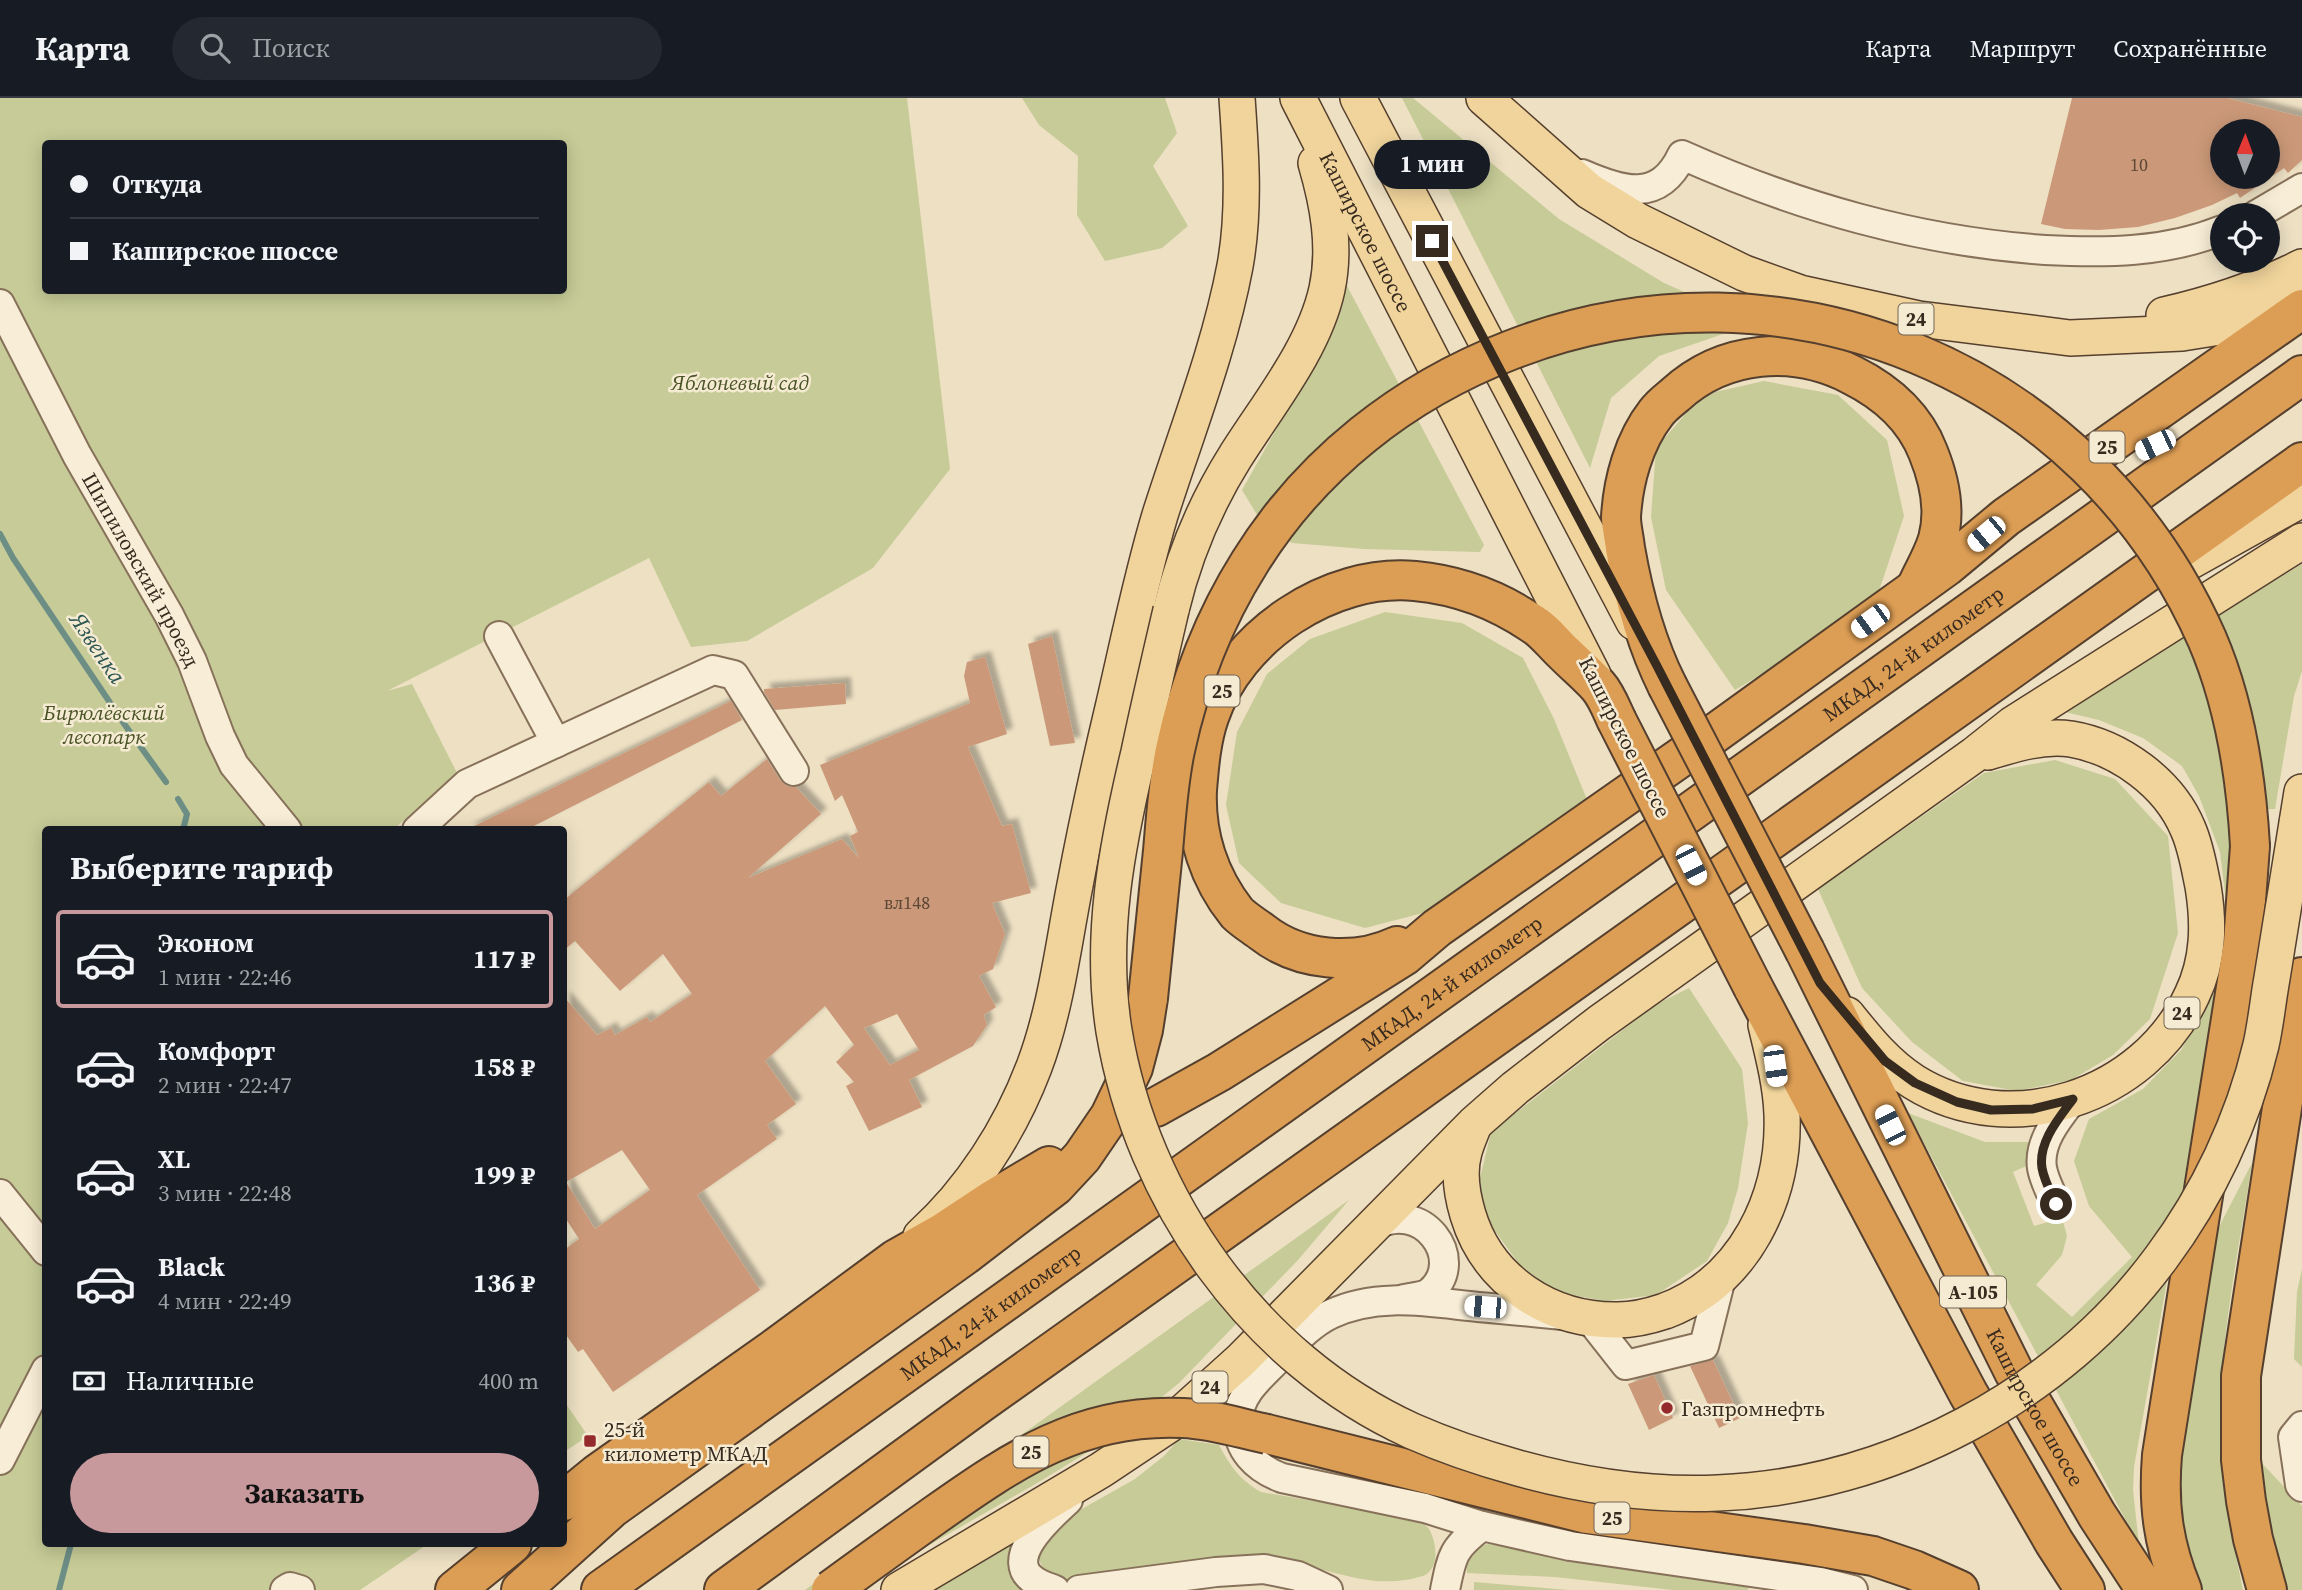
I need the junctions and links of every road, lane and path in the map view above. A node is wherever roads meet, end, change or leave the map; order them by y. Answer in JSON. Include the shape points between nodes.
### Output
{"nodes":[{"id":1,"x":1237,"y":98,"type":"edge"},
{"id":2,"x":1358,"y":98,"type":"edge"},
{"id":3,"x":1484,"y":98,"type":"edge"},
{"id":4,"x":1299,"y":100,"type":"edge"},
{"id":5,"x":1560,"y":165,"type":"junction"},
{"id":6,"x":2302,"y":188,"type":"edge"},
{"id":7,"x":2276,"y":203,"type":"edge"},
{"id":8,"x":2210,"y":234,"type":"edge"},
{"id":9,"x":2302,"y":267,"type":"edge"},
{"id":10,"x":2302,"y":300,"type":"edge"},
{"id":11,"x":0,"y":304,"type":"edge"},
{"id":12,"x":2302,"y":309,"type":"edge"},
{"id":13,"x":2017,"y":333,"type":"junction"},
{"id":14,"x":2298,"y":378,"type":"edge"},
{"id":15,"x":2302,"y":462,"type":"edge"},
{"id":16,"x":2302,"y":499,"type":"edge"},
{"id":17,"x":2302,"y":541,"type":"edge"},
{"id":18,"x":1947,"y":566,"type":"junction"},
{"id":19,"x":1915,"y":589,"type":"junction"},
{"id":20,"x":2060,"y":635,"type":"junction"},
{"id":21,"x":499,"y":636,"type":"dead end"},
{"id":22,"x":1662,"y":675,"type":"junction"},
{"id":23,"x":1608,"y":703,"type":"junction"},
{"id":24,"x":556,"y":743,"type":"junction"},
{"id":25,"x":1974,"y":755,"type":"junction"},
{"id":26,"x":794,"y":771,"type":"dead end"},
{"id":27,"x":2300,"y":807,"type":"edge"},
{"id":28,"x":284,"y":826,"type":"edge"},
{"id":29,"x":422,"y":826,"type":"edge"},
{"id":30,"x":1437,"y":928,"type":"junction"},
{"id":31,"x":1813,"y":967,"type":"junction"},
{"id":32,"x":2302,"y":977,"type":"edge"},
{"id":33,"x":1757,"y":996,"type":"junction"},
{"id":34,"x":2073,"y":1099,"type":"junction"},
{"id":35,"x":1156,"y":1107,"type":"dead end"},
{"id":36,"x":1474,"y":1124,"type":"junction"},
{"id":37,"x":1063,"y":1158,"type":"dead end"},
{"id":38,"x":0,"y":1195,"type":"edge"},
{"id":39,"x":2056,"y":1204,"type":"dead end"},
{"id":40,"x":1372,"y":1227,"type":"junction"},
{"id":41,"x":42,"y":1246,"type":"edge"},
{"id":42,"x":896,"y":1259,"type":"junction"},
{"id":43,"x":1721,"y":1278,"type":"junction"},
{"id":44,"x":1398,"y":1300,"type":"junction"},
{"id":45,"x":1589,"y":1318,"type":"junction"},
{"id":46,"x":42,"y":1378,"type":"edge"},
{"id":47,"x":2302,"y":1426,"type":"edge"},
{"id":48,"x":0,"y":1460,"type":"edge"},
{"id":49,"x":1101,"y":1470,"type":"junction"},
{"id":50,"x":2302,"y":1487,"type":"edge"},
{"id":51,"x":567,"y":1499,"type":"edge"},
{"id":52,"x":1425,"y":1508,"type":"junction"},
{"id":53,"x":1482,"y":1526,"type":"junction"},
{"id":54,"x":508,"y":1547,"type":"edge"},
{"id":55,"x":1873,"y":1556,"type":"junction"},
{"id":56,"x":1451,"y":1559,"type":"junction"},
{"id":57,"x":285,"y":1590,"type":"edge"},
{"id":58,"x":300,"y":1590,"type":"edge"},
{"id":59,"x":455,"y":1590,"type":"edge"},
{"id":60,"x":521,"y":1590,"type":"edge"},
{"id":61,"x":601,"y":1590,"type":"edge"},
{"id":62,"x":724,"y":1590,"type":"edge"},
{"id":63,"x":831,"y":1590,"type":"edge"},
{"id":64,"x":899,"y":1590,"type":"edge"},
{"id":65,"x":1055,"y":1590,"type":"edge"},
{"id":66,"x":1079,"y":1590,"type":"edge"},
{"id":67,"x":1328,"y":1590,"type":"edge"},
{"id":68,"x":1445,"y":1590,"type":"edge"},
{"id":69,"x":1853,"y":1590,"type":"edge"},
{"id":70,"x":1908,"y":1590,"type":"edge"},
{"id":71,"x":1959,"y":1590,"type":"edge"},
{"id":72,"x":2085,"y":1590,"type":"edge"},
{"id":73,"x":2146,"y":1590,"type":"edge"},
{"id":74,"x":2182,"y":1590,"type":"edge"},
{"id":75,"x":2267,"y":1590,"type":"edge"}],
"edges":[{"from":1,"to":42,"type":"main road","via":[[1242,173],[1235,266],[1139,595],[1095,785],[1048,1026],[1012,1116],[984,1162],[937,1221]]},
{"from":2,"to":22,"type":"main road","name":"Каширское шоссе"},
{"from":3,"to":5,"type":"main road","number":"24"},
{"from":4,"to":23,"type":"main road","name":"Каширское шоссе"},
{"from":4,"to":27,"type":"main road","bridge":true,"via":[[1330,226],[1327,288],[1318,321],[1301,353],[1211,498],[1179,577],[1121,830],[1108,922],[1109,977],[1124,1076],[1145,1145],[1196,1243],[1241,1301],[1302,1361],[1352,1398],[1409,1430],[1475,1456],[1547,1476],[1657,1492],[1719,1493],[1835,1476],[1889,1459],[1960,1429],[2020,1392],[2068,1357],[2112,1316],[2159,1261],[2195,1208],[2226,1147],[2261,1045]]},
{"from":5,"to":8,"type":"street","via":[[1613,187],[1638,189],[1665,180],[1682,155],[1833,213],[1990,246],[2127,252]]},
{"from":5,"to":13,"type":"main road","number":"24","via":[[1589,191],[1638,222],[1744,273],[1859,307]]},
{"from":6,"to":7,"type":"street"},
{"from":9,"to":13,"type":"main road","number":"24","via":[[2204,306],[2148,318]]},
{"from":10,"to":13,"type":"main road","number":"24","via":[[2232,325],[2182,333],[2070,338]]},
{"from":11,"to":28,"type":"street","name":"Шипиловский проезд","via":[[77,456],[169,615],[234,765]]},
{"from":12,"to":18,"type":"highway","number":"25","via":[[2006,517]]},
{"from":14,"to":18,"type":"highway","via":[[2132,456]]},
{"from":14,"to":61,"type":"highway","name":"МКАД, 24-й километр"},
{"from":15,"to":20,"type":"highway"},
{"from":16,"to":20,"type":"main road"},
{"from":17,"to":25,"type":"main road","via":[[2013,724]]},
{"from":18,"to":19,"type":"highway","number":"25"},
{"from":19,"to":22,"type":"highway","via":[[1938,539],[1942,506],[1936,472],[1923,439],[1902,408],[1863,380],[1832,364],[1807,358],[1759,355],[1722,365],[1689,381],[1656,412],[1638,442],[1625,483],[1621,520],[1631,580]]},
{"from":19,"to":30,"type":"highway"},
{"from":20,"to":62,"type":"highway"},
{"from":21,"to":24,"type":"street"},
{"from":22,"to":31,"type":"highway","name":"Каширское шоссе","bridge":true},
{"from":23,"to":30,"type":"highway","number":"25","via":[[1536,625],[1494,601],[1413,580],[1370,584],[1321,599],[1257,640],[1231,672],[1209,716],[1197,806],[1212,876],[1239,915],[1273,941],[1314,957],[1353,958],[1390,949]]},
{"from":23,"to":33,"type":"highway","name":"Каширское шоссе","bridge":true},
{"from":24,"to":26,"type":"street","via":[[713,670],[734,675]]},
{"from":24,"to":29,"type":"street","via":[[467,784]]},
{"from":25,"to":34,"type":"main road","number":"24","via":[[2029,740],[2094,744],[2153,780],[2188,829],[2199,865],[2208,915],[2205,958],[2193,994],[2174,1027],[2145,1059],[2110,1083]]},
{"from":25,"to":36,"type":"main road","via":[[1599,1023]]},
{"from":30,"to":35,"type":"highway","via":[[1404,956]]},
{"from":31,"to":34,"type":"main road","number":"24","via":[[1885,1061],[1915,1083],[1957,1102],[1991,1110],[2033,1109]]},
{"from":31,"to":73,"type":"highway","name":"Каширское шоссе","number":"А-105","via":[[2014,1372]]},
{"from":32,"to":75,"type":"highway","via":[[2241,1376],[2241,1460],[2253,1539]]},
{"from":33,"to":43,"type":"main road","via":[[1775,1066],[1782,1142],[1776,1180],[1758,1228]]},
{"from":33,"to":72,"type":"highway","name":"Каширское шоссе","number":"А-105","via":[[1968,1393]]},
{"from":34,"to":39,"type":"street","via":[[2043,1147],[2042,1168]]},
{"from":36,"to":40,"type":"main road","number":"24"},
{"from":36,"to":45,"type":"main road","via":[[1463,1153],[1461,1181],[1474,1235],[1506,1279],[1529,1297]]},
{"from":37,"to":42,"type":"highway"},
{"from":38,"to":41,"type":"street"},
{"from":40,"to":44,"type":"street","via":[[1388,1219],[1410,1219],[1430,1230],[1441,1249],[1442,1272],[1431,1291]]},
{"from":40,"to":49,"type":"main road","number":"24","via":[[1241,1360],[1170,1424]]},
{"from":42,"to":51,"type":"highway"},
{"from":43,"to":45,"type":"main road","via":[[1683,1304],[1654,1314],[1619,1321]]},
{"from":43,"to":45,"type":"street","via":[[1704,1346],[1626,1365]]},
{"from":44,"to":45,"type":"street"},
{"from":44,"to":52,"type":"street","via":[[1349,1307],[1313,1326],[1249,1389],[1240,1406],[1238,1426],[1247,1453],[1268,1473]]},
{"from":46,"to":48,"type":"street"},
{"from":47,"to":50,"type":"street","via":[[2293,1437]]},
{"from":49,"to":64,"type":"main road","number":"24"},
{"from":49,"to":65,"type":"street","via":[[1029,1541],[1025,1569],[1032,1580]]},
{"from":52,"to":53,"type":"street"},
{"from":52,"to":56,"type":"street","via":[[1438,1523]]},
{"from":53,"to":56,"type":"street","via":[[1459,1545]]},
{"from":53,"to":69,"type":"street","via":[[1570,1546]]},
{"from":54,"to":59,"type":"highway"},
{"from":55,"to":63,"type":"highway","number":"25","bridge":true,"via":[[1587,1514],[1267,1434],[1183,1418],[1095,1427],[1022,1456]]},
{"from":55,"to":70,"type":"street"},
{"from":55,"to":71,"type":"highway","number":"25"},
{"from":56,"to":68,"type":"street"},
{"from":57,"to":58,"type":"street"},
{"from":60,"to":74,"type":"highway","bridge":true,"via":[[612,1508],[965,1255],[1055,1186],[1082,1157],[1111,1116],[1133,1069],[1143,1030],[1175,750],[1191,692],[1214,629],[1251,561],[1296,500],[1351,443],[1414,397],[1473,364],[1534,341],[1615,320],[1695,312],[1824,323],[1947,366],[2002,397],[2101,480],[2147,534],[2179,582],[2207,640],[2241,749],[2250,846],[2243,943],[2162,1455],[2162,1522]]},
{"from":66,"to":67,"type":"street","via":[[1264,1569],[1298,1576]]}]}
